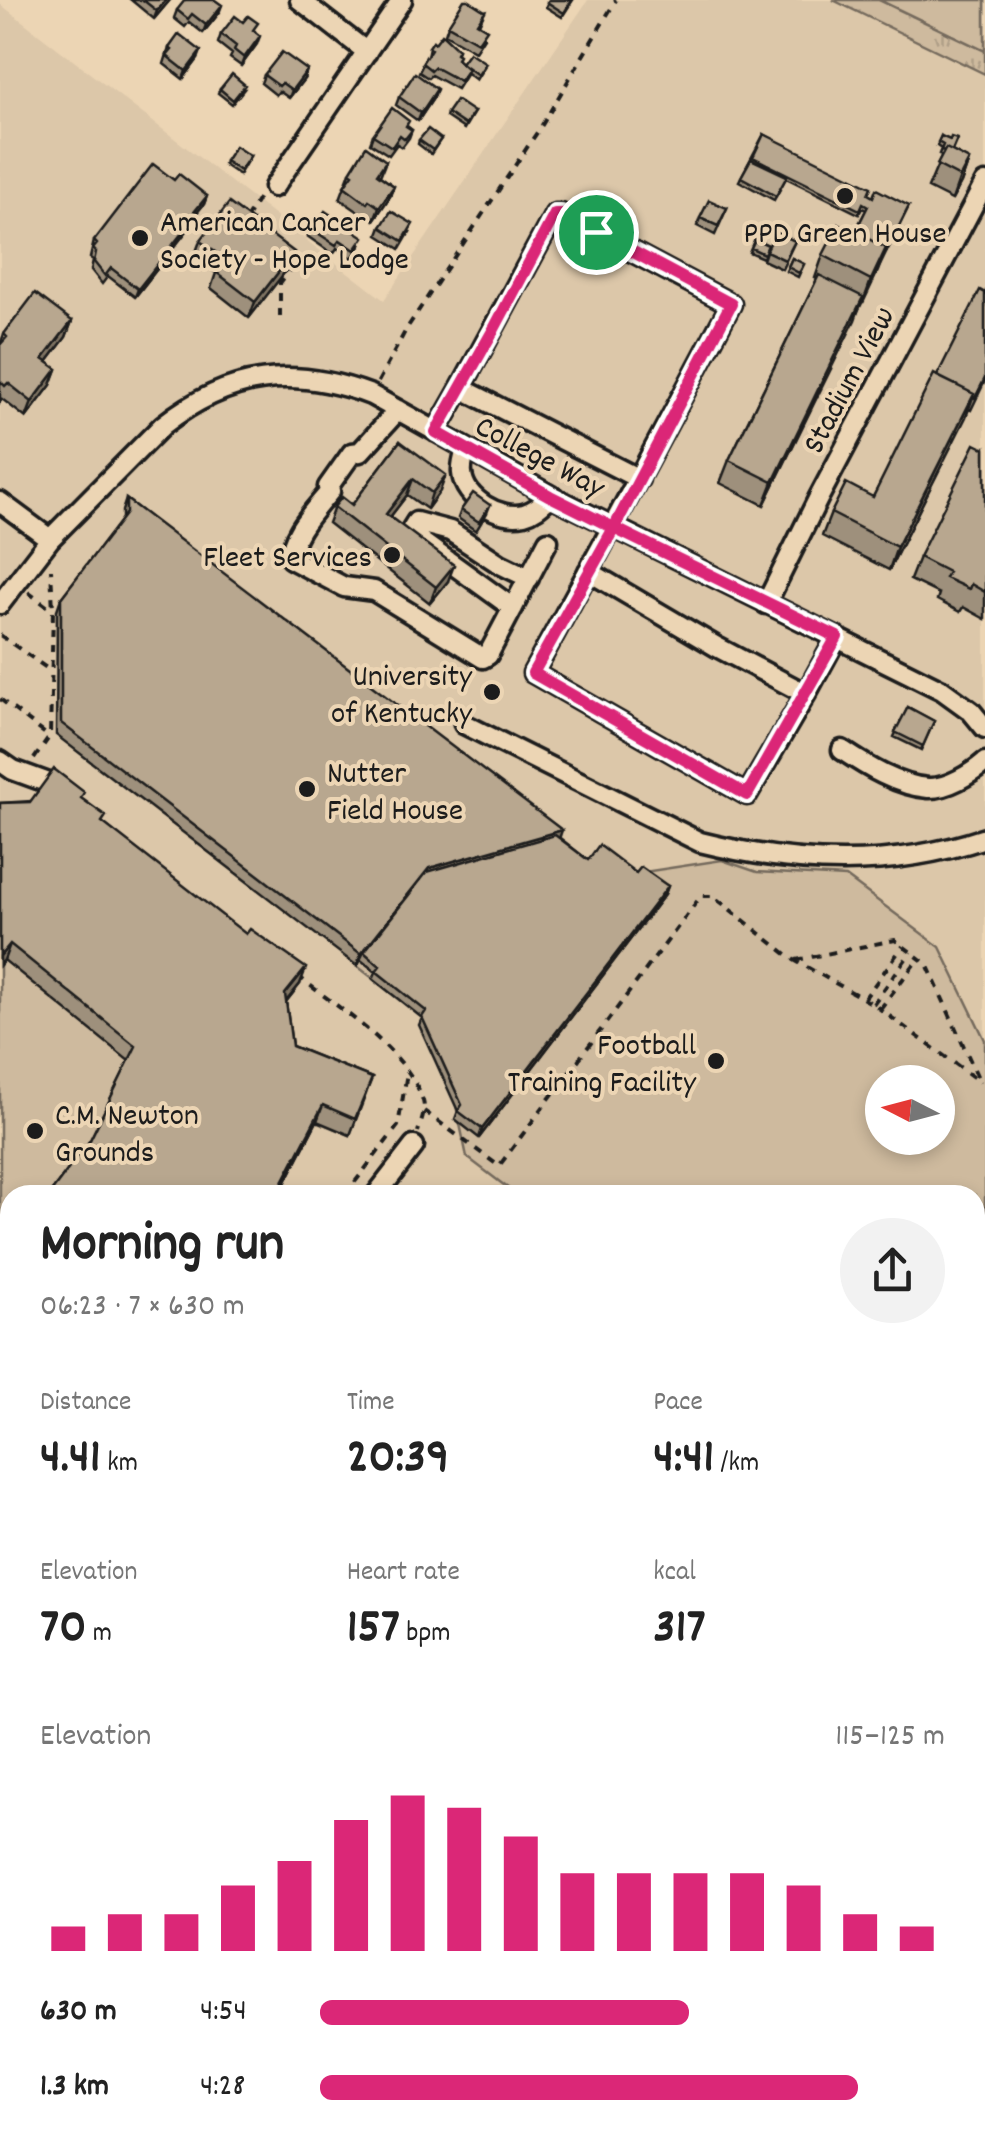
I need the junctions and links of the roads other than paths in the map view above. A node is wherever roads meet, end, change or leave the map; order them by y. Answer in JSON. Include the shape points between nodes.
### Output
{"nodes":[{"id":1,"x":300,"y":0,"type":"edge"},
{"id":2,"x":402,"y":0,"type":"edge"},
{"id":3,"x":367,"y":52,"type":"junction"},
{"id":4,"x":985,"y":183,"type":"edge"},
{"id":5,"x":267,"y":191,"type":"road end"},
{"id":6,"x":461,"y":388,"type":"junction"},
{"id":7,"x":398,"y":410,"type":"junction"},
{"id":8,"x":436,"y":432,"type":"junction"},
{"id":9,"x":466,"y":449,"type":"junction"},
{"id":10,"x":639,"y":479,"type":"junction"},
{"id":11,"x":550,"y":496,"type":"junction"},
{"id":12,"x":0,"y":502,"type":"edge"},
{"id":13,"x":614,"y":528,"type":"junction"},
{"id":14,"x":50,"y":539,"type":"junction"},
{"id":15,"x":548,"y":540,"type":"dead end"},
{"id":16,"x":588,"y":571,"type":"junction"},
{"id":17,"x":529,"y":578,"type":"junction"},
{"id":18,"x":0,"y":604,"type":"edge"},
{"id":19,"x":766,"y":604,"type":"junction"},
{"id":20,"x":512,"y":608,"type":"junction"},
{"id":21,"x":837,"y":637,"type":"junction"},
{"id":22,"x":806,"y":694,"type":"junction"},
{"id":23,"x":464,"y":724,"type":"dead end"},
{"id":24,"x":985,"y":728,"type":"edge"},
{"id":25,"x":842,"y":750,"type":"dead end"},
{"id":26,"x":0,"y":761,"type":"edge"},
{"id":27,"x":985,"y":762,"type":"edge"},
{"id":28,"x":57,"y":786,"type":"edge"},
{"id":29,"x":985,"y":838,"type":"edge"},
{"id":30,"x":414,"y":1146,"type":"road end"},
{"id":31,"x":384,"y":1185,"type":"edge"}],
"edges":[{"from":1,"to":3,"type":"street"},
{"from":2,"to":3,"type":"street"},
{"from":3,"to":5,"type":"street"},
{"from":4,"to":19,"type":"street","name":"Stadium View"},
{"from":6,"to":8,"type":"street"},
{"from":6,"to":10,"type":"street"},
{"from":6,"to":10,"type":"street","via":[[555,214],[561,214],[731,304]]},
{"from":7,"to":8,"type":"street","name":"College Way"},
{"from":7,"to":14,"type":"street","name":"College Way","via":[[322,380],[285,376],[203,398],[163,426]]},
{"from":7,"to":20,"type":"street","via":[[300,531],[291,559],[344,587],[374,591],[483,658]]},
{"from":8,"to":9,"type":"street","name":"College Way"},
{"from":9,"to":11,"type":"street","name":"College Way"},
{"from":9,"to":11,"type":"street","via":[[462,473],[468,491],[487,506],[522,515]]},
{"from":10,"to":13,"type":"street"},
{"from":11,"to":13,"type":"street","name":"College Way"},
{"from":12,"to":14,"type":"street"},
{"from":13,"to":16,"type":"street"},
{"from":13,"to":19,"type":"street","name":"College Way"},
{"from":14,"to":18,"type":"street","name":"College Way"},
{"from":15,"to":17,"type":"street"},
{"from":16,"to":22,"type":"street"},
{"from":16,"to":22,"type":"street","via":[[533,673],[747,795]]},
{"from":17,"to":20,"type":"street"},
{"from":17,"to":20,"type":"street","via":[[450,531],[416,522],[411,530]]},
{"from":19,"to":21,"type":"street","name":"College Way"},
{"from":21,"to":22,"type":"street"},
{"from":21,"to":24,"type":"street","name":"College Way","via":[[942,690]]},
{"from":23,"to":29,"type":"street","via":[[672,829],[728,849],[836,863],[897,860]]},
{"from":25,"to":27,"type":"street","via":[[875,770],[930,788]]},
{"from":26,"to":28,"type":"street"},
{"from":30,"to":31,"type":"street"}]}
